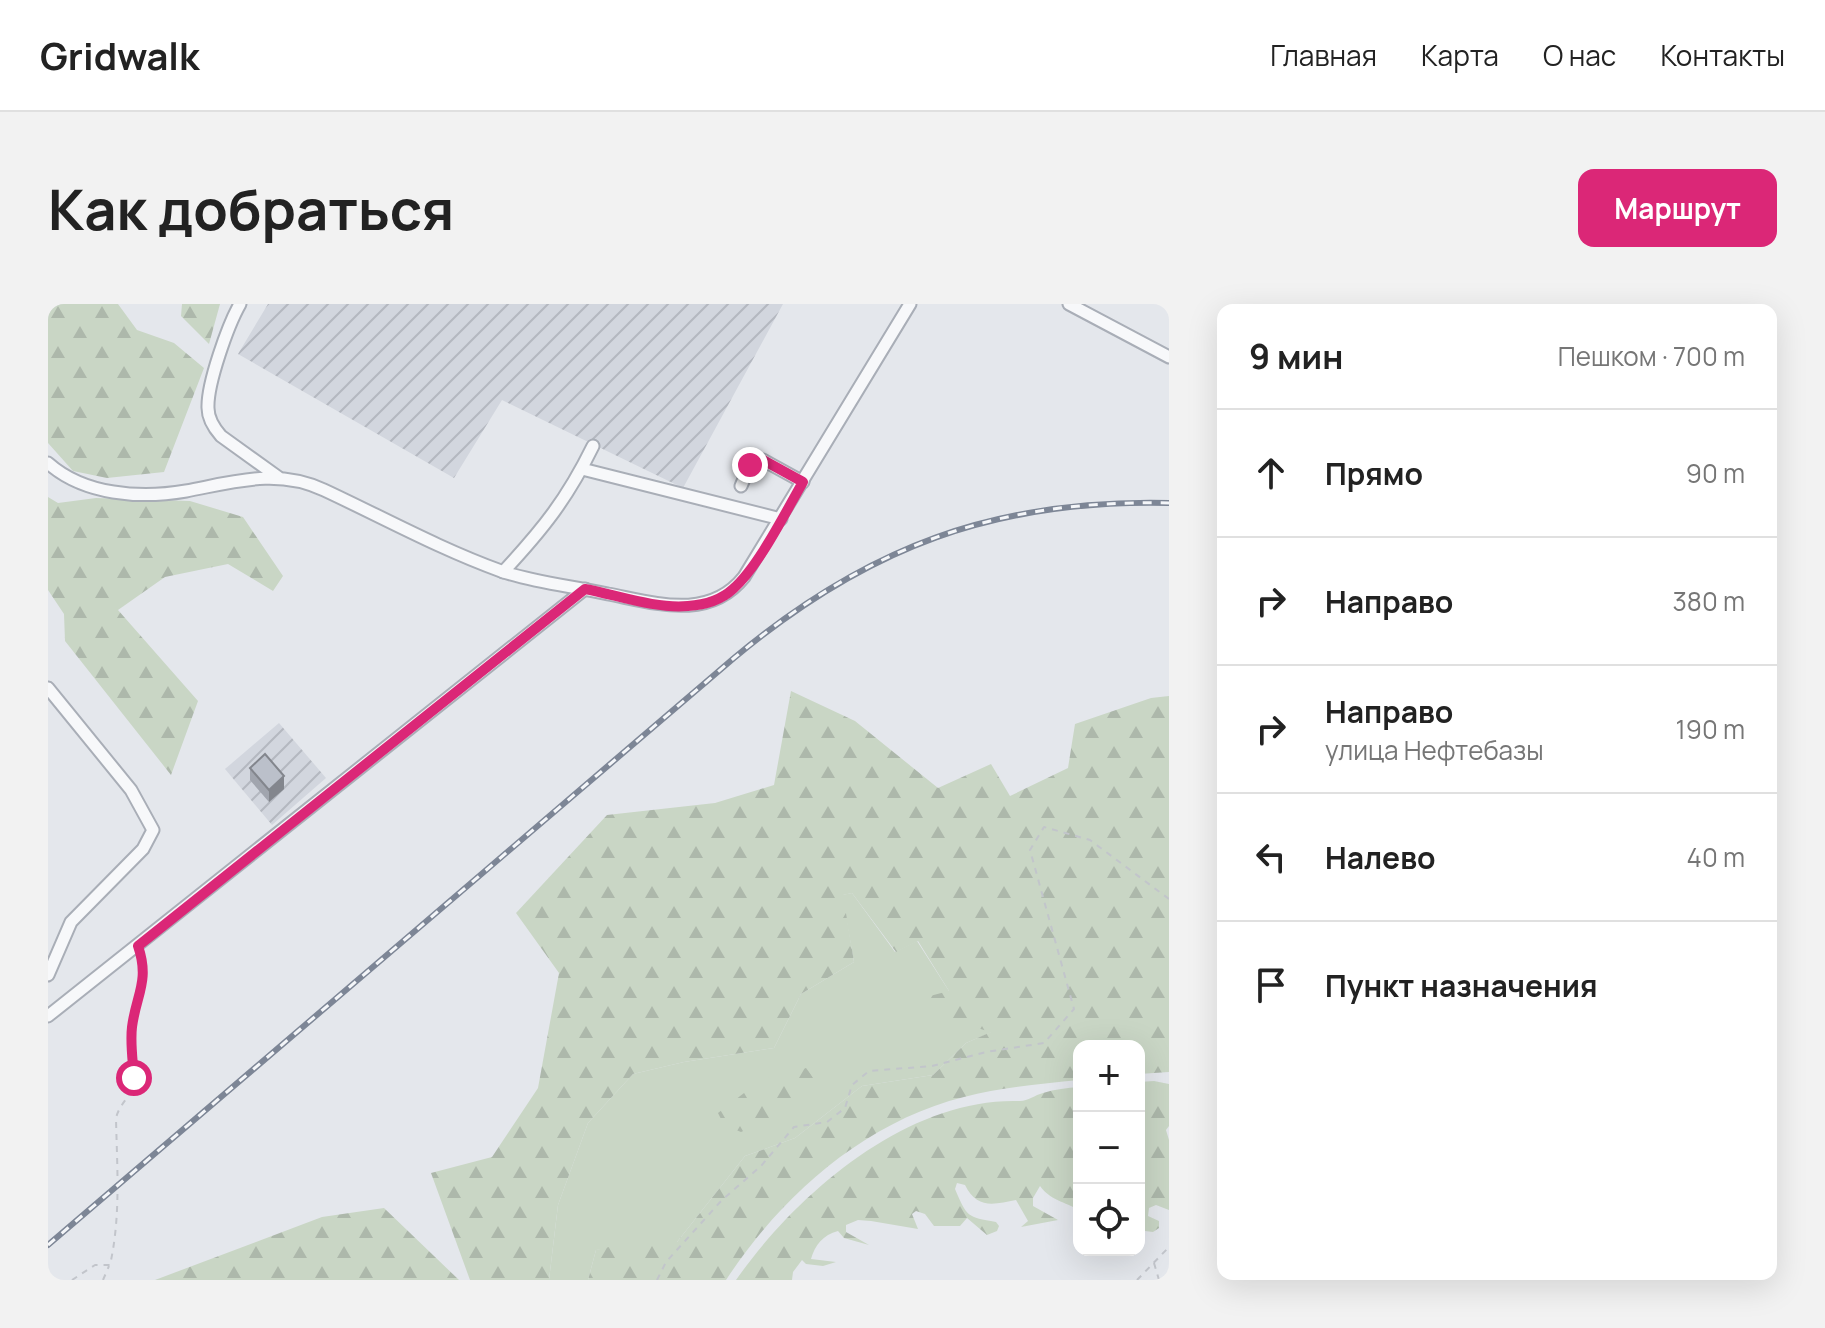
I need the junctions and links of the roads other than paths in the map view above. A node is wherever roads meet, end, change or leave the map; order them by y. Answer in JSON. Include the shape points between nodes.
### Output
{"nodes":[{"id":1,"x":240,"y":304,"type":"edge"},
{"id":2,"x":910,"y":304,"type":"edge"},
{"id":3,"x":1069,"y":304,"type":"edge"},
{"id":4,"x":1169,"y":357,"type":"edge"},
{"id":5,"x":593,"y":446,"type":"dead end"},
{"id":6,"x":48,"y":463,"type":"edge"},
{"id":7,"x":582,"y":469,"type":"junction"},
{"id":8,"x":279,"y":478,"type":"junction"},
{"id":9,"x":803,"y":482,"type":"junction"},
{"id":10,"x":741,"y":486,"type":"dead end"},
{"id":11,"x":781,"y":519,"type":"junction"},
{"id":12,"x":503,"y":572,"type":"junction"},
{"id":13,"x":585,"y":589,"type":"junction"},
{"id":14,"x":48,"y":688,"type":"edge"},
{"id":15,"x":48,"y":975,"type":"edge"},
{"id":16,"x":48,"y":1016,"type":"edge"}],
"edges":[{"from":1,"to":8,"type":"street","via":[[219,358],[208,409],[221,436]]},
{"from":2,"to":9,"type":"street"},
{"from":3,"to":4,"type":"street"},
{"from":5,"to":7,"type":"street"},
{"from":6,"to":8,"type":"street","via":[[73,481],[127,493],[183,492],[253,477]]},
{"from":7,"to":11,"type":"street"},
{"from":7,"to":12,"type":"street","via":[[551,519]]},
{"from":8,"to":12,"type":"street","via":[[315,486]]},
{"from":9,"to":10,"type":"street","via":[[763,460],[750,465]]},
{"from":9,"to":11,"type":"street"},
{"from":11,"to":13,"type":"street","via":[[744,577],[714,601],[675,606]]},
{"from":12,"to":13,"type":"street"},
{"from":13,"to":16,"type":"street"},
{"from":14,"to":15,"type":"street","via":[[131,790],[153,830],[143,849],[71,922]]}]}
